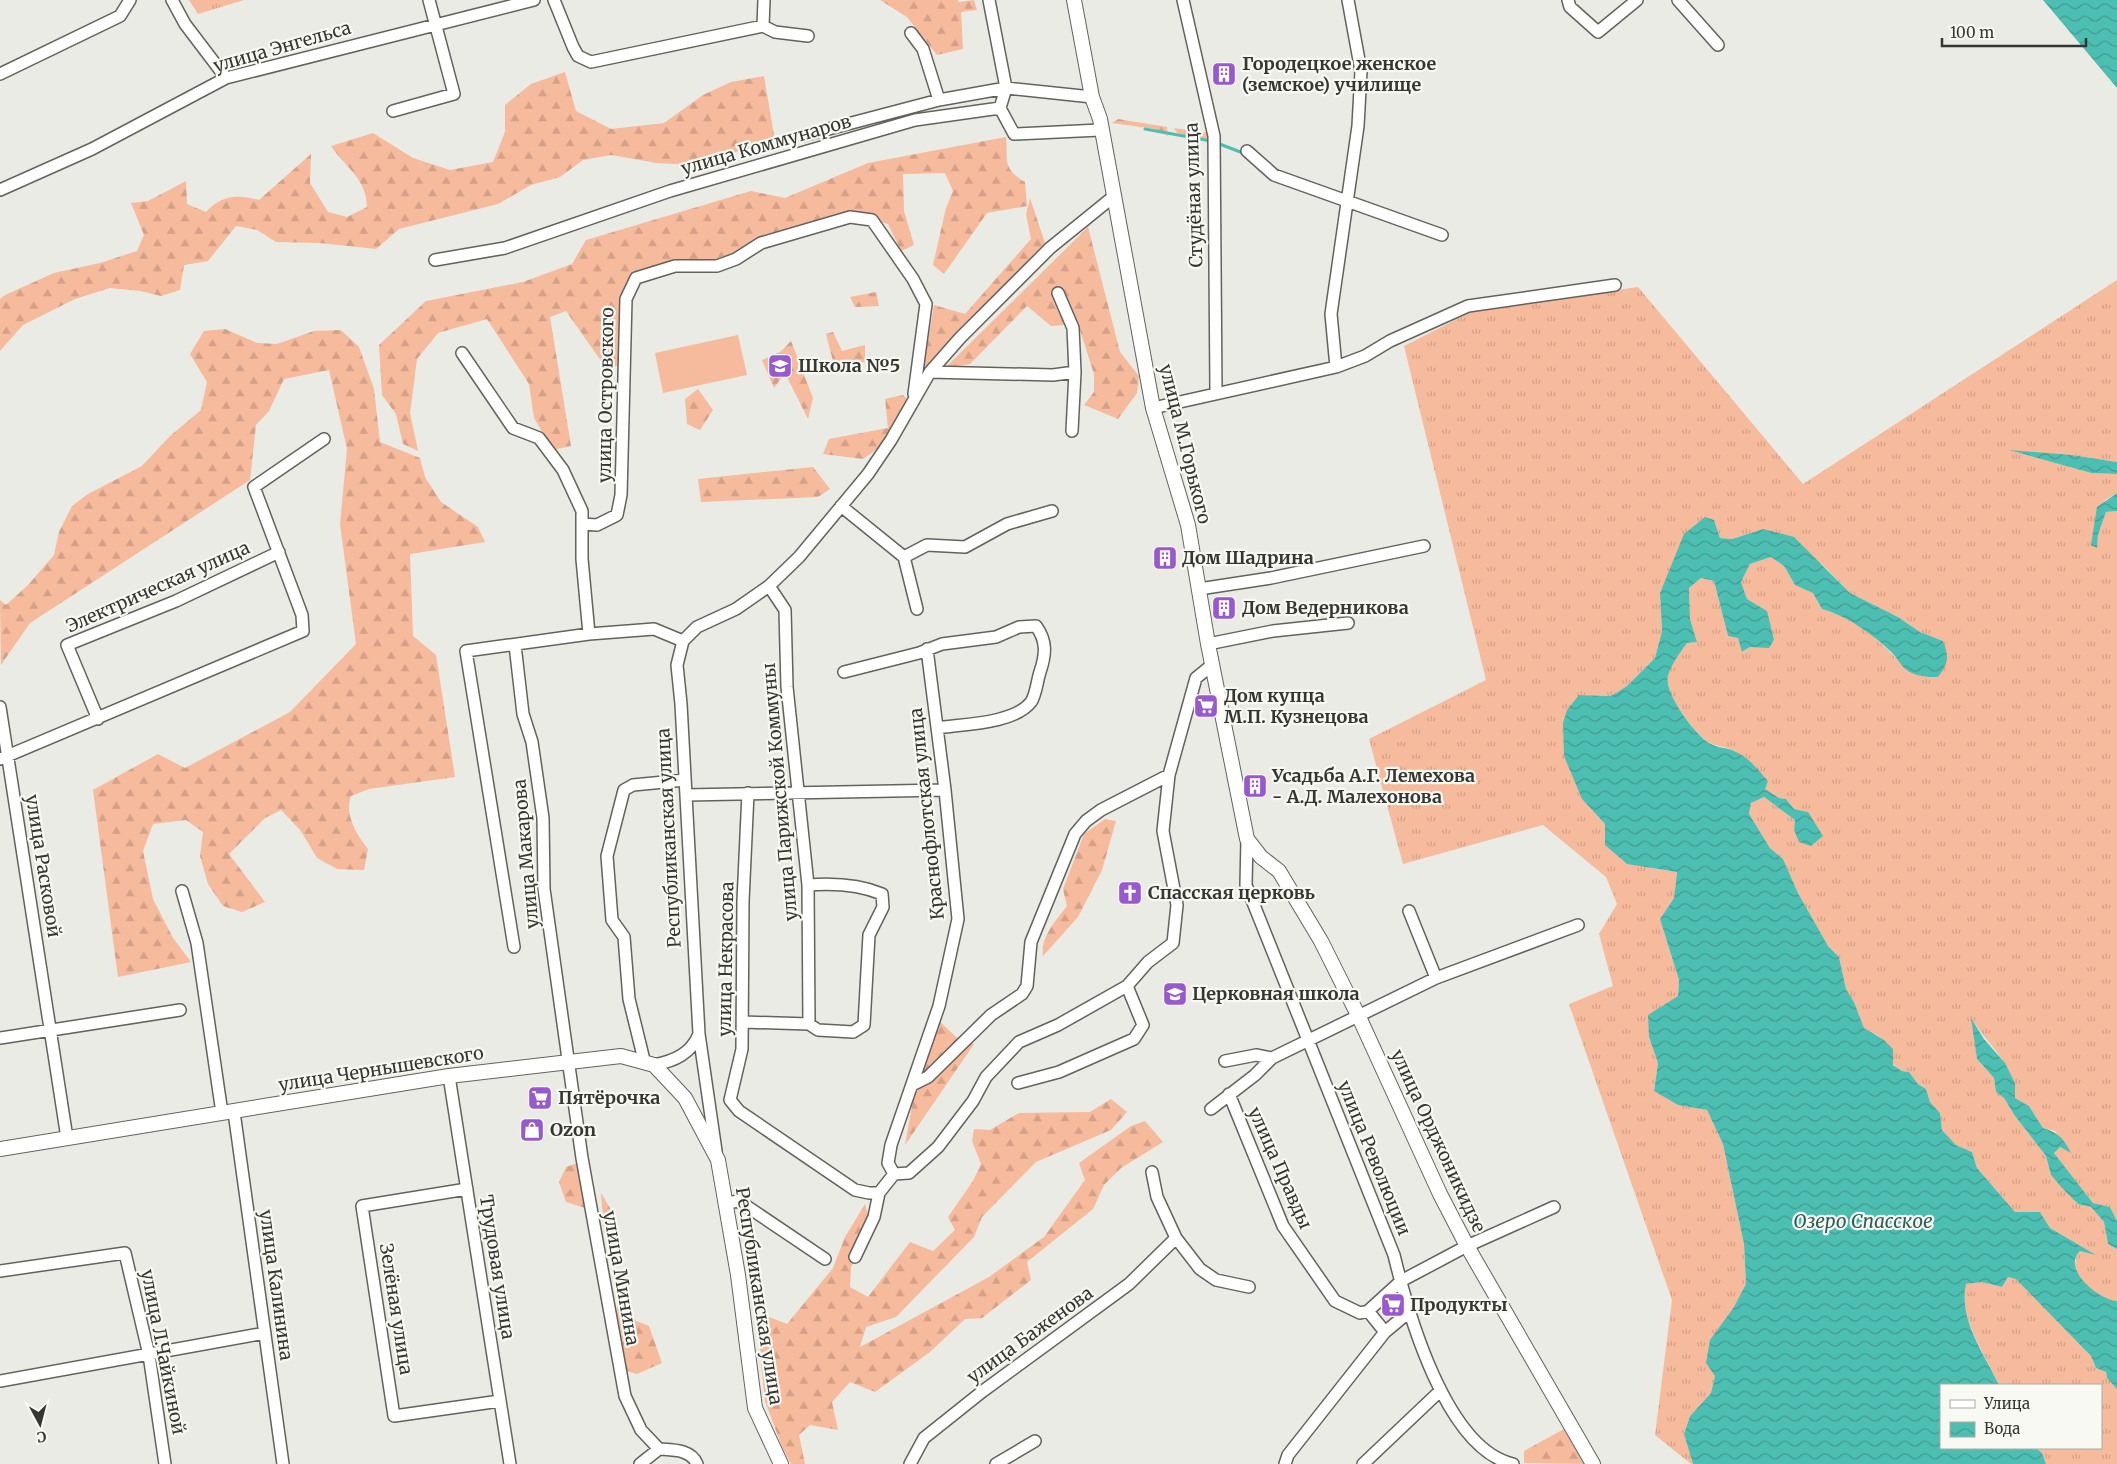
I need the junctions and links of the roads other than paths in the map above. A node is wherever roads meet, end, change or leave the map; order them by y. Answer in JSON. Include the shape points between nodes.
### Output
{"nodes":[{"id":1,"x":130,"y":0,"type":"edge"},
{"id":2,"x":172,"y":0,"type":"edge"},
{"id":3,"x":429,"y":0,"type":"edge"},
{"id":4,"x":534,"y":0,"type":"edge"},
{"id":5,"x":554,"y":0,"type":"edge"},
{"id":6,"x":764,"y":0,"type":"edge"},
{"id":7,"x":989,"y":0,"type":"edge"},
{"id":8,"x":1074,"y":0,"type":"edge"},
{"id":9,"x":1183,"y":0,"type":"edge"},
{"id":10,"x":1348,"y":0,"type":"edge"},
{"id":11,"x":1568,"y":0,"type":"edge"},
{"id":12,"x":1637,"y":0,"type":"edge"},
{"id":13,"x":1678,"y":0,"type":"edge"},
{"id":14,"x":436,"y":23,"type":"junction"},
{"id":15,"x":764,"y":26,"type":"junction"},
{"id":16,"x":911,"y":33,"type":"dead end"},
{"id":17,"x":808,"y":36,"type":"dead end"},
{"id":18,"x":1718,"y":46,"type":"dead end"},
{"id":19,"x":0,"y":74,"type":"edge"},
{"id":20,"x":226,"y":78,"type":"junction"},
{"id":21,"x":1006,"y":88,"type":"junction"},
{"id":22,"x":1092,"y":97,"type":"junction"},
{"id":23,"x":939,"y":100,"type":"junction"},
{"id":24,"x":1000,"y":108,"type":"junction"},
{"id":25,"x":393,"y":111,"type":"dead end"},
{"id":26,"x":1100,"y":130,"type":"junction"},
{"id":27,"x":802,"y":136,"type":"dead end"},
{"id":28,"x":1247,"y":151,"type":"dead end"},
{"id":29,"x":0,"y":190,"type":"edge"},
{"id":30,"x":1112,"y":197,"type":"junction"},
{"id":31,"x":1347,"y":202,"type":"junction"},
{"id":32,"x":1442,"y":234,"type":"dead end"},
{"id":33,"x":435,"y":260,"type":"dead end"},
{"id":34,"x":1615,"y":285,"type":"dead end"},
{"id":35,"x":1058,"y":293,"type":"dead end"},
{"id":36,"x":462,"y":352,"type":"dead end"},
{"id":37,"x":1336,"y":367,"type":"junction"},
{"id":38,"x":930,"y":372,"type":"junction"},
{"id":39,"x":1075,"y":372,"type":"junction"},
{"id":40,"x":1216,"y":392,"type":"junction"},
{"id":41,"x":914,"y":398,"type":"junction"},
{"id":42,"x":1153,"y":408,"type":"junction"},
{"id":43,"x":1072,"y":431,"type":"dead end"},
{"id":44,"x":324,"y":439,"type":"dead end"},
{"id":45,"x":841,"y":506,"type":"junction"},
{"id":46,"x":1052,"y":511,"type":"dead end"},
{"id":47,"x":582,"y":524,"type":"junction"},
{"id":48,"x":1424,"y":546,"type":"dead end"},
{"id":49,"x":279,"y":552,"type":"junction"},
{"id":50,"x":904,"y":557,"type":"junction"},
{"id":51,"x":769,"y":586,"type":"junction"},
{"id":52,"x":1199,"y":590,"type":"junction"},
{"id":53,"x":917,"y":609,"type":"dead end"},
{"id":54,"x":1348,"y":623,"type":"dead end"},
{"id":55,"x":589,"y":634,"type":"junction"},
{"id":56,"x":683,"y":641,"type":"junction"},
{"id":57,"x":1208,"y":644,"type":"junction"},
{"id":58,"x":515,"y":645,"type":"junction"},
{"id":59,"x":927,"y":649,"type":"junction"},
{"id":60,"x":1212,"y":665,"type":"junction"},
{"id":61,"x":844,"y":672,"type":"dead end"},
{"id":62,"x":0,"y":707,"type":"edge"},
{"id":63,"x":98,"y":719,"type":"junction"},
{"id":64,"x":937,"y":728,"type":"junction"},
{"id":65,"x":4,"y":758,"type":"edge"},
{"id":66,"x":1169,"y":775,"type":"junction"},
{"id":67,"x":685,"y":780,"type":"junction"},
{"id":68,"x":945,"y":790,"type":"junction"},
{"id":69,"x":799,"y":793,"type":"junction"},
{"id":70,"x":748,"y":794,"type":"junction"},
{"id":71,"x":686,"y":795,"type":"junction"},
{"id":72,"x":1247,"y":839,"type":"junction"},
{"id":73,"x":808,"y":885,"type":"junction"},
{"id":74,"x":182,"y":891,"type":"dead end"},
{"id":75,"x":1409,"y":911,"type":"dead end"},
{"id":76,"x":1578,"y":925,"type":"dead end"},
{"id":77,"x":514,"y":947,"type":"dead end"},
{"id":78,"x":1436,"y":978,"type":"junction"},
{"id":79,"x":1126,"y":986,"type":"junction"},
{"id":80,"x":180,"y":1010,"type":"dead end"},
{"id":81,"x":1359,"y":1017,"type":"junction"},
{"id":82,"x":743,"y":1022,"type":"junction"},
{"id":83,"x":809,"y":1024,"type":"junction"},
{"id":84,"x":51,"y":1031,"type":"junction"},
{"id":85,"x":699,"y":1034,"type":"junction"},
{"id":86,"x":0,"y":1038,"type":"edge"},
{"id":87,"x":1308,"y":1041,"type":"junction"},
{"id":88,"x":1272,"y":1058,"type":"junction"},
{"id":89,"x":568,"y":1060,"type":"junction"},
{"id":90,"x":1225,"y":1061,"type":"dead end"},
{"id":91,"x":649,"y":1062,"type":"junction"},
{"id":92,"x":449,"y":1076,"type":"junction"},
{"id":93,"x":1018,"y":1083,"type":"dead end"},
{"id":94,"x":912,"y":1085,"type":"junction"},
{"id":95,"x":1229,"y":1094,"type":"junction"},
{"id":96,"x":730,"y":1100,"type":"junction"},
{"id":97,"x":708,"y":1103,"type":"junction"},
{"id":98,"x":1211,"y":1109,"type":"dead end"},
{"id":99,"x":228,"y":1112,"type":"junction"},
{"id":100,"x":67,"y":1138,"type":"junction"},
{"id":101,"x":0,"y":1149,"type":"edge"},
{"id":102,"x":718,"y":1160,"type":"junction"},
{"id":103,"x":1152,"y":1172,"type":"dead end"},
{"id":104,"x":894,"y":1174,"type":"junction"},
{"id":105,"x":467,"y":1188,"type":"junction"},
{"id":106,"x":878,"y":1193,"type":"junction"},
{"id":107,"x":726,"y":1203,"type":"junction"},
{"id":108,"x":1554,"y":1208,"type":"dead end"},
{"id":109,"x":1176,"y":1238,"type":"junction"},
{"id":110,"x":1467,"y":1246,"type":"junction"},
{"id":111,"x":855,"y":1257,"type":"dead end"},
{"id":112,"x":825,"y":1259,"type":"dead end"},
{"id":113,"x":0,"y":1271,"type":"edge"},
{"id":114,"x":1401,"y":1281,"type":"junction"},
{"id":115,"x":1249,"y":1287,"type":"dead end"},
{"id":116,"x":1368,"y":1311,"type":"junction"},
{"id":117,"x":1409,"y":1312,"type":"junction"},
{"id":118,"x":1385,"y":1332,"type":"junction"},
{"id":119,"x":265,"y":1333,"type":"junction"},
{"id":120,"x":149,"y":1355,"type":"junction"},
{"id":121,"x":0,"y":1381,"type":"edge"},
{"id":122,"x":1440,"y":1391,"type":"junction"},
{"id":123,"x":500,"y":1401,"type":"junction"},
{"id":124,"x":1035,"y":1441,"type":"dead end"},
{"id":125,"x":659,"y":1449,"type":"junction"},
{"id":126,"x":1287,"y":1459,"type":"edge"},
{"id":127,"x":165,"y":1464,"type":"edge"},
{"id":128,"x":283,"y":1464,"type":"edge"},
{"id":129,"x":510,"y":1464,"type":"edge"},
{"id":130,"x":640,"y":1464,"type":"edge"},
{"id":131,"x":697,"y":1464,"type":"edge"},
{"id":132,"x":781,"y":1464,"type":"edge"},
{"id":133,"x":910,"y":1464,"type":"edge"},
{"id":134,"x":996,"y":1464,"type":"edge"},
{"id":135,"x":1363,"y":1464,"type":"edge"},
{"id":136,"x":1513,"y":1464,"type":"edge"},
{"id":137,"x":1593,"y":1464,"type":"edge"}],
"edges":[{"from":1,"to":19,"type":"street","via":[[120,16]]},
{"from":2,"to":20,"type":"street","via":[[185,24]]},
{"from":3,"to":14,"type":"street"},
{"from":4,"to":14,"type":"street","name":"улица Энгельса"},
{"from":5,"to":15,"type":"street","via":[[578,56],[591,62]]},
{"from":6,"to":15,"type":"street"},
{"from":7,"to":21,"type":"street"},
{"from":8,"to":22,"type":"street","name":"улица М.Горького"},
{"from":9,"to":40,"type":"street","name":"Студёная улица","via":[[1214,136]]},
{"from":10,"to":31,"type":"street","via":[[1361,71],[1358,126]]},
{"from":11,"to":12,"type":"street","via":[[1570,7],[1598,32]]},
{"from":13,"to":18,"type":"street"},
{"from":14,"to":20,"type":"street","name":"улица Энгельса"},
{"from":14,"to":25,"type":"street","via":[[454,94]]},
{"from":15,"to":17,"type":"street","via":[[775,32]]},
{"from":16,"to":23,"type":"street","via":[[923,48]]},
{"from":20,"to":29,"type":"street","name":"улица Энгельса","via":[[92,149]]},
{"from":21,"to":22,"type":"street","name":"улица Коммунаров"},
{"from":21,"to":23,"type":"street","name":"улица Коммунаров"},
{"from":21,"to":24,"type":"street"},
{"from":22,"to":26,"type":"street","name":"улица М.Горького","via":[[1100,119]]},
{"from":23,"to":27,"type":"street","name":"улица Коммунаров"},
{"from":24,"to":26,"type":"street","via":[[1014,134]]},
{"from":24,"to":33,"type":"street","name":"улица Коммунаров","via":[[914,120],[670,191],[505,248]]},
{"from":26,"to":30,"type":"street","name":"улица М.Горького"},
{"from":28,"to":31,"type":"street","via":[[1274,175]]},
{"from":30,"to":38,"type":"street","via":[[1050,248]]},
{"from":30,"to":42,"type":"street","name":"улица М.Горького"},
{"from":31,"to":32,"type":"street"},
{"from":31,"to":37,"type":"street","via":[[1331,314]]},
{"from":34,"to":37,"type":"street","via":[[1468,306]]},
{"from":35,"to":39,"type":"street","via":[[1073,328]]},
{"from":36,"to":47,"type":"street","via":[[513,428],[539,438],[564,470],[582,511]]},
{"from":37,"to":40,"type":"street"},
{"from":38,"to":39,"type":"street","via":[[1053,375]]},
{"from":38,"to":41,"type":"street"},
{"from":39,"to":43,"type":"street"},
{"from":40,"to":42,"type":"street"},
{"from":41,"to":45,"type":"street","via":[[892,440]]},
{"from":41,"to":47,"type":"street","name":"улица Островского","via":[[926,304],[913,279],[872,220],[850,217],[760,243],[736,259],[717,266],[675,266],[636,278],[626,299],[621,495],[617,516],[597,525]]},
{"from":42,"to":52,"type":"street","name":"улица М.Горького","via":[[1188,525]]},
{"from":44,"to":49,"type":"street","name":"Электрическая улица","via":[[254,487]]},
{"from":45,"to":50,"type":"street"},
{"from":45,"to":51,"type":"street","via":[[799,557]]},
{"from":46,"to":50,"type":"street","via":[[1007,524],[965,547],[927,545]]},
{"from":47,"to":55,"type":"street"},
{"from":48,"to":52,"type":"street"},
{"from":49,"to":63,"type":"street","name":"Электрическая улица","via":[[302,615],[303,631]]},
{"from":49,"to":63,"type":"street","name":"Электрическая улица","via":[[176,601],[67,645]]},
{"from":50,"to":53,"type":"street"},
{"from":51,"to":56,"type":"street","via":[[736,609],[697,627]]},
{"from":51,"to":69,"type":"street","name":"улица Парижской Коммуны","via":[[785,610],[787,687]]},
{"from":52,"to":57,"type":"street","name":"улица М.Горького"},
{"from":54,"to":57,"type":"street","via":[[1273,631]]},
{"from":55,"to":56,"type":"street","via":[[654,629]]},
{"from":55,"to":58,"type":"street"},
{"from":56,"to":67,"type":"street","name":"Республиканская улица","via":[[677,665]]},
{"from":57,"to":60,"type":"street","name":"улица М.Горького"},
{"from":58,"to":77,"type":"street","name":"улица Макарова","via":[[466,650]]},
{"from":58,"to":89,"type":"street","name":"улица Макарова","via":[[523,714],[532,742],[543,818],[544,889]]},
{"from":59,"to":61,"type":"street"},
{"from":59,"to":64,"type":"street","name":"Краснофлотская улица"},
{"from":59,"to":64,"type":"street","via":[[996,637],[1019,627],[1036,626],[1044,638],[1043,664],[1031,701],[1015,714]]},
{"from":60,"to":66,"type":"street","via":[[1196,678]]},
{"from":60,"to":72,"type":"street","name":"улица М.Горького"},
{"from":62,"to":65,"type":"street","name":"улица Расковой"},
{"from":63,"to":65,"type":"street","name":"Электрическая улица"},
{"from":64,"to":68,"type":"street","name":"Краснофлотская улица"},
{"from":65,"to":84,"type":"street","name":"улица Расковой"},
{"from":66,"to":79,"type":"street","via":[[1164,830],[1177,905],[1173,943],[1148,962]]},
{"from":66,"to":94,"type":"street","via":[[1086,820],[1075,834],[1031,942],[1027,986],[1022,994],[990,1015],[928,1076]]},
{"from":67,"to":71,"type":"street","name":"Республиканская улица"},
{"from":67,"to":91,"type":"street","via":[[633,785],[624,790],[607,856],[612,920],[624,937],[629,998]]},
{"from":68,"to":69,"type":"street"},
{"from":68,"to":94,"type":"street","name":"Краснофлотская улица","via":[[958,919],[939,1006]]},
{"from":69,"to":70,"type":"street"},
{"from":69,"to":73,"type":"street","name":"улица Парижской Коммуны"},
{"from":70,"to":71,"type":"street"},
{"from":70,"to":82,"type":"street","name":"улица Некрасова","via":[[743,901]]},
{"from":71,"to":85,"type":"street","name":"Республиканская улица"},
{"from":72,"to":81,"type":"street","name":"улица Орджоникидзе","via":[[1261,857],[1279,871],[1321,941]]},
{"from":72,"to":87,"type":"street","name":"улица Революции","via":[[1246,885]]},
{"from":73,"to":83,"type":"street","name":"улица Парижской Коммуны"},
{"from":73,"to":83,"type":"street","via":[[836,883],[869,888],[882,894],[884,901],[869,935],[864,1025],[853,1032],[818,1030]]},
{"from":74,"to":99,"type":"street","name":"улица Калинина","via":[[197,943]]},
{"from":75,"to":78,"type":"street"},
{"from":76,"to":78,"type":"street"},
{"from":78,"to":81,"type":"street"},
{"from":79,"to":93,"type":"street","via":[[1143,1025],[1134,1039],[1059,1072]]},
{"from":79,"to":104,"type":"street","via":[[1058,1025],[1019,1042],[986,1078],[938,1147],[909,1173]]},
{"from":80,"to":84,"type":"street"},
{"from":81,"to":87,"type":"street"},
{"from":81,"to":110,"type":"street","name":"улица Орджоникидзе"},
{"from":82,"to":83,"type":"street"},
{"from":82,"to":96,"type":"street","name":"улица Некрасова","via":[[738,1075]]},
{"from":84,"to":86,"type":"street"},
{"from":84,"to":100,"type":"street","name":"улица Расковой"},
{"from":85,"to":91,"type":"street","via":[[687,1052],[672,1061]]},
{"from":85,"to":97,"type":"street","name":"Республиканская улица"},
{"from":87,"to":88,"type":"street"},
{"from":87,"to":114,"type":"street","name":"улица Революции","via":[[1394,1255]]},
{"from":88,"to":90,"type":"street","via":[[1256,1055]]},
{"from":88,"to":95,"type":"street"},
{"from":89,"to":91,"type":"street","name":"улица Чернышевского","via":[[621,1056]]},
{"from":89,"to":92,"type":"street","name":"улица Чернышевского"},
{"from":89,"to":125,"type":"street","name":"улица Минина","via":[[582,1158],[625,1396],[640,1430]]},
{"from":91,"to":102,"type":"street","via":[[685,1098]]},
{"from":92,"to":99,"type":"street","name":"улица Чернышевского"},
{"from":92,"to":105,"type":"street","name":"Трудовая улица"},
{"from":94,"to":104,"type":"street","name":"Краснофлотская улица","via":[[891,1145],[888,1163]]},
{"from":95,"to":98,"type":"street"},
{"from":95,"to":116,"type":"street","name":"улица Правды","via":[[1283,1226],[1335,1301],[1360,1313]]},
{"from":96,"to":97,"type":"street"},
{"from":96,"to":106,"type":"street","via":[[739,1111],[856,1190]]},
{"from":97,"to":102,"type":"street","name":"Республиканская улица"},
{"from":99,"to":100,"type":"street","name":"улица Чернышевского"},
{"from":99,"to":119,"type":"street","name":"улица Калинина"},
{"from":100,"to":101,"type":"street","name":"улица Чернышевского"},
{"from":102,"to":107,"type":"street","name":"Республиканская улица"},
{"from":103,"to":109,"type":"street","via":[[1157,1197]]},
{"from":104,"to":106,"type":"street"},
{"from":105,"to":123,"type":"street","name":"Трудовая улица"},
{"from":105,"to":123,"type":"street","name":"Зелёная улица","via":[[362,1206],[394,1416]]},
{"from":106,"to":111,"type":"street","via":[[874,1217]]},
{"from":107,"to":112,"type":"street","via":[[739,1201]]},
{"from":107,"to":132,"type":"street","name":"Республиканская улица","via":[[755,1408]]},
{"from":108,"to":110,"type":"street"},
{"from":109,"to":115,"type":"street","via":[[1200,1269],[1216,1280]]},
{"from":109,"to":133,"type":"street","name":"улица Баженова","via":[[1129,1284],[924,1438]]},
{"from":110,"to":114,"type":"street"},
{"from":110,"to":137,"type":"street","name":"улица Орджоникидзе"},
{"from":113,"to":120,"type":"street","name":"улица Л.Чайкиной","via":[[126,1253]]},
{"from":114,"to":116,"type":"street"},
{"from":114,"to":117,"type":"street","name":"улица Революции"},
{"from":116,"to":118,"type":"street"},
{"from":117,"to":118,"type":"street"},
{"from":117,"to":122,"type":"street","name":"улица Революции"},
{"from":118,"to":126,"type":"street"},
{"from":119,"to":120,"type":"street"},
{"from":119,"to":128,"type":"street","name":"улица Калинина"},
{"from":120,"to":121,"type":"street"},
{"from":120,"to":127,"type":"street","name":"улица Л.Чайкиной"},
{"from":122,"to":135,"type":"street"},
{"from":122,"to":136,"type":"street","name":"улица Революции","via":[[1477,1444],[1502,1462]]},
{"from":123,"to":129,"type":"street","name":"Трудовая улица"},
{"from":124,"to":134,"type":"street"},
{"from":125,"to":130,"type":"street"},
{"from":125,"to":131,"type":"street","via":[[683,1451]]}]}
